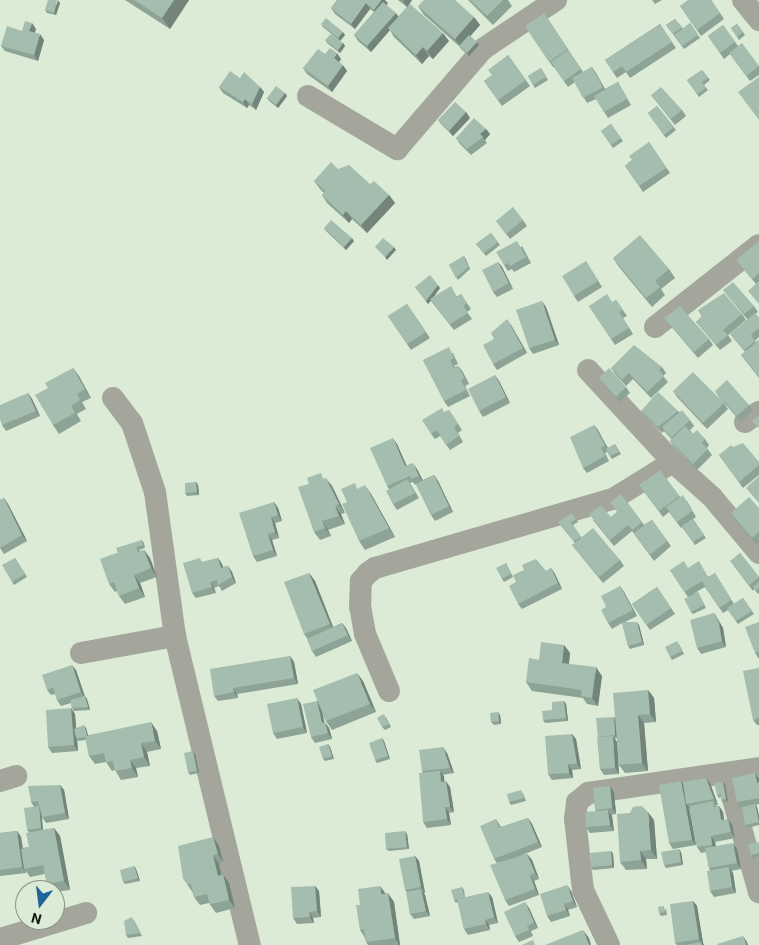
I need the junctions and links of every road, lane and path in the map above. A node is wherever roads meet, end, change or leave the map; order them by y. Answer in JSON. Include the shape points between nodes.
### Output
{"nodes":[{"id":1,"x":556,"y":0,"type":"edge"},
{"id":2,"x":743,"y":0,"type":"edge"},
{"id":3,"x":759,"y":20,"type":"edge"},
{"id":4,"x":308,"y":96,"type":"dead end"},
{"id":5,"x":759,"y":245,"type":"edge"},
{"id":6,"x":654,"y":327,"type":"dead end"},
{"id":7,"x":588,"y":370,"type":"dead end"},
{"id":8,"x":113,"y":398,"type":"dead end"},
{"id":9,"x":673,"y":462,"type":"junction"},
{"id":10,"x":759,"y":553,"type":"edge"},
{"id":11,"x":175,"y":636,"type":"junction"},
{"id":12,"x":81,"y":653,"type":"dead end"},
{"id":13,"x":389,"y":691,"type":"dead end"},
{"id":14,"x":759,"y":768,"type":"edge"},
{"id":15,"x":726,"y":774,"type":"junction"},
{"id":16,"x":759,"y":892,"type":"edge"},
{"id":17,"x":86,"y":913,"type":"dead end"},
{"id":18,"x":0,"y":939,"type":"edge"},
{"id":19,"x":250,"y":945,"type":"edge"},
{"id":20,"x":609,"y":945,"type":"edge"}],
"edges":[{"from":1,"to":4,"type":"street","via":[[483,49],[397,149]]},
{"from":2,"to":3,"type":"street"},
{"from":5,"to":6,"type":"street"},
{"from":7,"to":9,"type":"street"},
{"from":8,"to":11,"type":"street","via":[[132,423],[155,492]]},
{"from":9,"to":10,"type":"street","via":[[712,497]]},
{"from":9,"to":13,"type":"street","via":[[613,499],[393,562],[368,573],[362,581],[360,607],[365,634]]},
{"from":11,"to":12,"type":"street"},
{"from":11,"to":19,"type":"street"},
{"from":14,"to":15,"type":"street"},
{"from":15,"to":16,"type":"street"},
{"from":15,"to":20,"type":"street","via":[[588,793],[577,802],[575,819],[583,890]]},
{"from":17,"to":18,"type":"street"}]}
